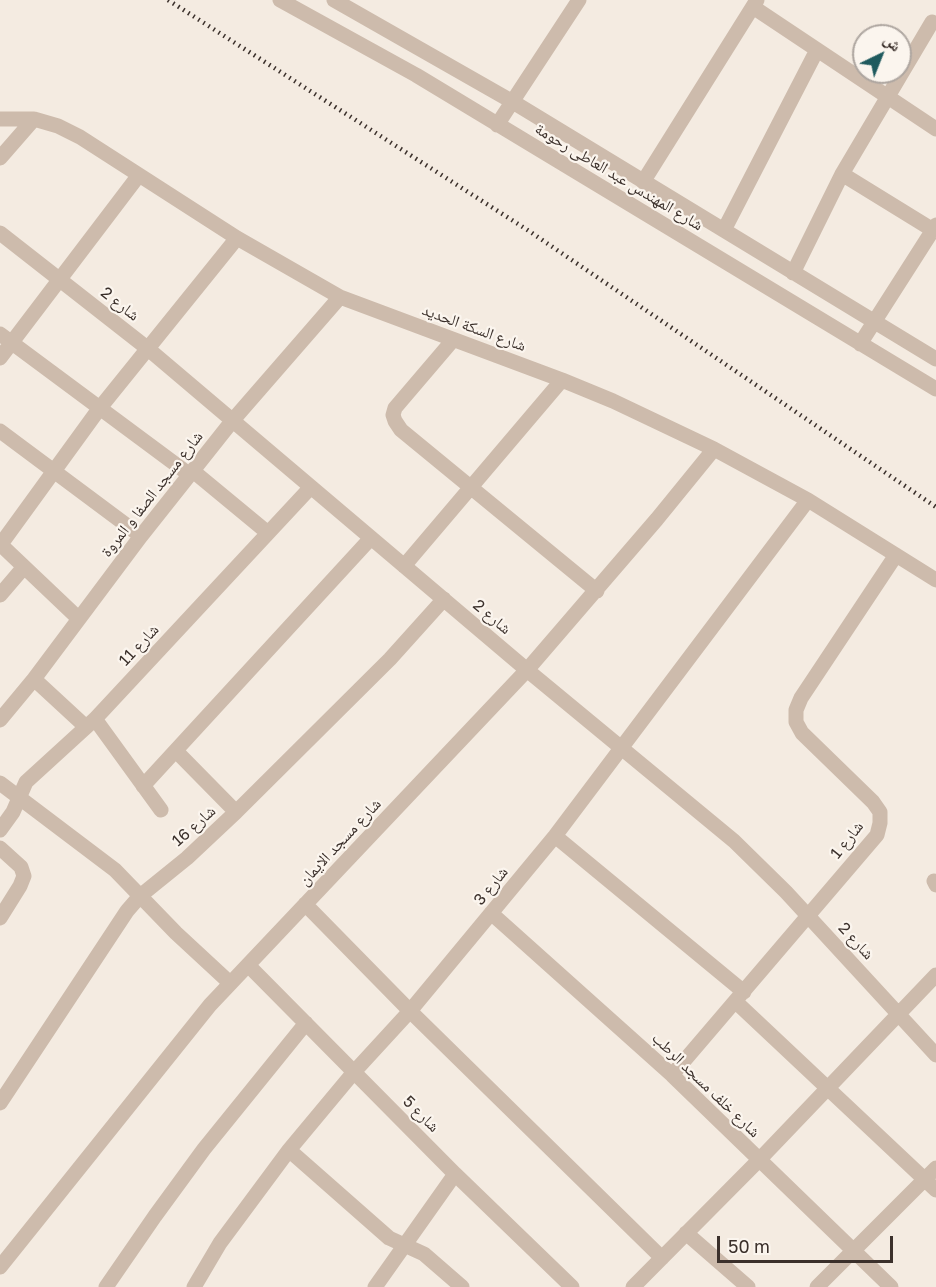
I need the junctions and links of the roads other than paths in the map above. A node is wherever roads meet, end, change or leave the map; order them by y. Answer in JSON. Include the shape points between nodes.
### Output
{"nodes":[{"id":1,"x":280,"y":0,"type":"edge"},
{"id":2,"x":579,"y":0,"type":"edge"},
{"id":3,"x":337,"y":1,"type":"edge"},
{"id":4,"x":755,"y":3,"type":"edge"},
{"id":5,"x":932,"y":22,"type":"dead end"},
{"id":6,"x":817,"y":50,"type":"junction"},
{"id":7,"x":888,"y":97,"type":"junction"},
{"id":8,"x":513,"y":102,"type":"junction"},
{"id":9,"x":0,"y":119,"type":"edge"},
{"id":10,"x":34,"y":119,"type":"junction"},
{"id":11,"x":497,"y":125,"type":"junction"},
{"id":12,"x":936,"y":129,"type":"edge"},
{"id":13,"x":0,"y":158,"type":"edge"},
{"id":14,"x":842,"y":174,"type":"junction"},
{"id":15,"x":139,"y":175,"type":"junction"},
{"id":16,"x":644,"y":182,"type":"junction"},
{"id":17,"x":935,"y":227,"type":"edge"},
{"id":18,"x":724,"y":230,"type":"junction"},
{"id":19,"x":0,"y":232,"type":"edge"},
{"id":20,"x":237,"y":238,"type":"junction"},
{"id":21,"x":794,"y":273,"type":"junction"},
{"id":22,"x":59,"y":279,"type":"junction"},
{"id":23,"x":340,"y":297,"type":"junction"},
{"id":24,"x":874,"y":322,"type":"junction"},
{"id":25,"x":6,"y":338,"type":"edge"},
{"id":26,"x":453,"y":340,"type":"junction"},
{"id":27,"x":860,"y":344,"type":"junction"},
{"id":28,"x":147,"y":348,"type":"junction"},
{"id":29,"x":0,"y":358,"type":"edge"},
{"id":30,"x":936,"y":359,"type":"edge"},
{"id":31,"x":562,"y":380,"type":"junction"},
{"id":32,"x":936,"y":389,"type":"edge"},
{"id":33,"x":99,"y":409,"type":"junction"},
{"id":34,"x":233,"y":420,"type":"junction"},
{"id":35,"x":0,"y":431,"type":"edge"},
{"id":36,"x":714,"y":448,"type":"junction"},
{"id":37,"x":53,"y":470,"type":"junction"},
{"id":38,"x":192,"y":473,"type":"junction"},
{"id":39,"x":311,"y":487,"type":"junction"},
{"id":40,"x":471,"y":487,"type":"junction"},
{"id":41,"x":808,"y":500,"type":"junction"},
{"id":42,"x":268,"y":533,"type":"junction"},
{"id":43,"x":141,"y":536,"type":"junction"},
{"id":44,"x":371,"y":538,"type":"junction"},
{"id":45,"x":0,"y":544,"type":"edge"},
{"id":46,"x":896,"y":555,"type":"junction"},
{"id":47,"x":404,"y":566,"type":"junction"},
{"id":48,"x":24,"y":567,"type":"junction"},
{"id":49,"x":936,"y":580,"type":"edge"},
{"id":50,"x":597,"y":591,"type":"junction"},
{"id":51,"x":0,"y":595,"type":"edge"},
{"id":52,"x":444,"y":599,"type":"junction"},
{"id":53,"x":78,"y":618,"type":"junction"},
{"id":54,"x":527,"y":670,"type":"junction"},
{"id":55,"x":34,"y":680,"type":"junction"},
{"id":56,"x":0,"y":720,"type":"edge"},
{"id":57,"x":90,"y":723,"type":"junction"},
{"id":58,"x":621,"y":748,"type":"junction"},
{"id":59,"x":176,"y":752,"type":"junction"},
{"id":60,"x":0,"y":783,"type":"edge"},
{"id":61,"x":143,"y":786,"type":"junction"},
{"id":62,"x":18,"y":797,"type":"junction"},
{"id":63,"x":160,"y":810,"type":"dead end"},
{"id":64,"x":236,"y":812,"type":"junction"},
{"id":65,"x":0,"y":830,"type":"edge"},
{"id":66,"x":555,"y":836,"type":"junction"},
{"id":67,"x":0,"y":848,"type":"edge"},
{"id":68,"x":140,"y":896,"type":"junction"},
{"id":69,"x":305,"y":904,"type":"junction"},
{"id":70,"x":491,"y":913,"type":"junction"},
{"id":71,"x":808,"y":916,"type":"junction"},
{"id":72,"x":0,"y":918,"type":"edge"},
{"id":73,"x":248,"y":964,"type":"junction"},
{"id":74,"x":936,"y":975,"type":"edge"},
{"id":75,"x":230,"y":982,"type":"junction"},
{"id":76,"x":740,"y":997,"type":"junction"},
{"id":77,"x":410,"y":1011,"type":"junction"},
{"id":78,"x":898,"y":1013,"type":"junction"},
{"id":79,"x":306,"y":1023,"type":"junction"},
{"id":80,"x":936,"y":1055,"type":"edge"},
{"id":81,"x":354,"y":1072,"type":"junction"},
{"id":82,"x":672,"y":1075,"type":"junction"},
{"id":83,"x":828,"y":1087,"type":"junction"},
{"id":84,"x":0,"y":1103,"type":"edge"},
{"id":85,"x":289,"y":1150,"type":"junction"},
{"id":86,"x":759,"y":1160,"type":"junction"},
{"id":87,"x":936,"y":1168,"type":"edge"},
{"id":88,"x":455,"y":1174,"type":"junction"},
{"id":89,"x":925,"y":1179,"type":"junction"},
{"id":90,"x":936,"y":1190,"type":"edge"},
{"id":91,"x":686,"y":1233,"type":"junction"},
{"id":92,"x":405,"y":1245,"type":"junction"},
{"id":93,"x":852,"y":1251,"type":"junction"},
{"id":94,"x":662,"y":1258,"type":"junction"},
{"id":95,"x":0,"y":1267,"type":"edge"},
{"id":96,"x":106,"y":1287,"type":"edge"},
{"id":97,"x":194,"y":1287,"type":"edge"},
{"id":98,"x":375,"y":1287,"type":"edge"},
{"id":99,"x":462,"y":1287,"type":"edge"},
{"id":100,"x":572,"y":1287,"type":"edge"},
{"id":101,"x":633,"y":1287,"type":"edge"},
{"id":102,"x":748,"y":1287,"type":"edge"},
{"id":103,"x":817,"y":1287,"type":"edge"},
{"id":104,"x":891,"y":1287,"type":"edge"}],
"edges":[{"from":1,"to":11,"type":"street","name":"شارع المهندس عبد العاطى رحومة"},
{"from":2,"to":8,"type":"street"},
{"from":3,"to":8,"type":"street","name":"شارع المهندس عبد العاطى رحومة"},
{"from":4,"to":6,"type":"street"},
{"from":4,"to":16,"type":"street"},
{"from":5,"to":7,"type":"street"},
{"from":6,"to":7,"type":"street"},
{"from":6,"to":18,"type":"street"},
{"from":7,"to":12,"type":"street"},
{"from":7,"to":14,"type":"street"},
{"from":8,"to":11,"type":"street"},
{"from":8,"to":16,"type":"street","name":"شارع المهندس عبد العاطى رحومة"},
{"from":9,"to":10,"type":"street","name":"شارع السكة الحديد"},
{"from":10,"to":13,"type":"street"},
{"from":10,"to":15,"type":"street","name":"شارع السكة الحديد","via":[[58,126]]},
{"from":11,"to":27,"type":"street","name":"شارع المهندس عبد العاطى رحومة"},
{"from":14,"to":17,"type":"street"},
{"from":14,"to":21,"type":"street"},
{"from":15,"to":20,"type":"street","name":"شارع السكة الحديد"},
{"from":15,"to":22,"type":"street"},
{"from":16,"to":18,"type":"street","name":"شارع المهندس عبد العاطى رحومة"},
{"from":17,"to":24,"type":"street"},
{"from":18,"to":21,"type":"street","name":"شارع المهندس عبد العاطى رحومة"},
{"from":19,"to":22,"type":"street","name":"شارع 2"},
{"from":20,"to":23,"type":"street","name":"شارع السكة الحديد"},
{"from":20,"to":28,"type":"street"},
{"from":21,"to":24,"type":"street","name":"شارع المهندس عبد العاطى رحومة"},
{"from":22,"to":25,"type":"street"},
{"from":22,"to":28,"type":"street","name":"شارع 2"},
{"from":23,"to":26,"type":"street","name":"شارع السكة الحديد"},
{"from":23,"to":34,"type":"street","name":"شارع مسجد الصفا و المروة"},
{"from":24,"to":27,"type":"street"},
{"from":24,"to":30,"type":"street","name":"شارع المهندس عبد العاطى رحومة"},
{"from":25,"to":29,"type":"street"},
{"from":25,"to":33,"type":"street"},
{"from":26,"to":31,"type":"street","name":"شارع السكة الحديد"},
{"from":26,"to":40,"type":"street","via":[[393,415],[401,430]]},
{"from":27,"to":32,"type":"street","name":"شارع المهندس عبد العاطى رحومة"},
{"from":28,"to":33,"type":"street"},
{"from":28,"to":34,"type":"street","name":"شارع 2"},
{"from":31,"to":36,"type":"street","name":"شارع السكة الحديد"},
{"from":31,"to":40,"type":"street"},
{"from":33,"to":37,"type":"street"},
{"from":33,"to":38,"type":"street"},
{"from":34,"to":38,"type":"street","name":"شارع مسجد الصفا و المروة"},
{"from":34,"to":39,"type":"street","name":"شارع 2"},
{"from":35,"to":37,"type":"street"},
{"from":36,"to":41,"type":"street","name":"شارع السكة الحديد"},
{"from":36,"to":50,"type":"street","name":"شارع مسجد الايمان"},
{"from":37,"to":43,"type":"street"},
{"from":37,"to":45,"type":"street"},
{"from":38,"to":42,"type":"street"},
{"from":38,"to":43,"type":"street","name":"شارع مسجد الصفا و المروة"},
{"from":39,"to":42,"type":"street","name":"شارع 11"},
{"from":39,"to":44,"type":"street","name":"شارع 2"},
{"from":40,"to":47,"type":"street"},
{"from":40,"to":50,"type":"street"},
{"from":41,"to":46,"type":"street","name":"شارع السكة الحديد"},
{"from":41,"to":58,"type":"street","name":"شارع 3"},
{"from":42,"to":57,"type":"street","name":"شارع 11"},
{"from":43,"to":53,"type":"street","name":"شارع مسجد الصفا و المروة"},
{"from":44,"to":47,"type":"street","name":"شارع 2"},
{"from":44,"to":59,"type":"street"},
{"from":45,"to":48,"type":"street"},
{"from":46,"to":49,"type":"street","name":"شارع السكة الحديد"},
{"from":46,"to":71,"type":"street","name":"شارع 1","via":[[796,710],[796,722],[802,733],[880,812],[878,835]]},
{"from":47,"to":52,"type":"street","name":"شارع 2"},
{"from":48,"to":51,"type":"street"},
{"from":48,"to":53,"type":"street"},
{"from":50,"to":54,"type":"street","name":"شارع مسجد الايمان"},
{"from":52,"to":54,"type":"street","name":"شارع 2"},
{"from":52,"to":64,"type":"street","name":"شارع 16","via":[[390,659]]},
{"from":53,"to":55,"type":"street","name":"شارع مسجد الصفا و المروة"},
{"from":54,"to":58,"type":"street","name":"شارع 2"},
{"from":54,"to":69,"type":"street","name":"شارع مسجد الايمان"},
{"from":55,"to":56,"type":"street","name":"شارع مسجد الصفا و المروة"},
{"from":55,"to":57,"type":"street"},
{"from":57,"to":61,"type":"street"},
{"from":57,"to":62,"type":"street","name":"شارع 11","via":[[26,782]]},
{"from":58,"to":66,"type":"street","name":"شارع 3"},
{"from":58,"to":71,"type":"street","name":"شارع 2","via":[[734,841]]},
{"from":59,"to":61,"type":"street"},
{"from":59,"to":64,"type":"street"},
{"from":60,"to":62,"type":"street"},
{"from":61,"to":63,"type":"street"},
{"from":62,"to":65,"type":"street","name":"شارع 11"},
{"from":62,"to":68,"type":"street","via":[[115,870]]},
{"from":64,"to":68,"type":"street","name":"شارع 16"},
{"from":66,"to":70,"type":"street","name":"شارع 3"},
{"from":66,"to":76,"type":"street"},
{"from":67,"to":72,"type":"street","via":[[16,861],[24,876]]},
{"from":68,"to":75,"type":"street"},
{"from":68,"to":84,"type":"street","name":"شارع 16","via":[[112,931]]},
{"from":69,"to":73,"type":"street","name":"شارع مسجد الايمان"},
{"from":69,"to":77,"type":"street"},
{"from":70,"to":77,"type":"street","name":"شارع 3"},
{"from":70,"to":82,"type":"street","name":"شارع خلف مسجد الرطب"},
{"from":71,"to":76,"type":"street","name":"شارع 1"},
{"from":71,"to":78,"type":"street","name":"شارع 2"},
{"from":73,"to":75,"type":"street","name":"شارع مسجد الايمان"},
{"from":73,"to":79,"type":"street","name":"شارع 5"},
{"from":74,"to":78,"type":"street"},
{"from":75,"to":95,"type":"street","name":"شارع مسجد الايمان"},
{"from":76,"to":82,"type":"street","name":"شارع 1"},
{"from":76,"to":83,"type":"street"},
{"from":77,"to":81,"type":"street","name":"شارع 3"},
{"from":77,"to":94,"type":"street"},
{"from":78,"to":80,"type":"street","name":"شارع 2"},
{"from":78,"to":83,"type":"street"},
{"from":79,"to":81,"type":"street","name":"شارع 5"},
{"from":79,"to":96,"type":"street","via":[[204,1149]]},
{"from":81,"to":85,"type":"street","name":"شارع 3"},
{"from":81,"to":88,"type":"street","name":"شارع 5"},
{"from":82,"to":86,"type":"street","name":"شارع خلف مسجد الرطب"},
{"from":83,"to":86,"type":"street"},
{"from":83,"to":89,"type":"street"},
{"from":85,"to":92,"type":"street","via":[[389,1238]]},
{"from":85,"to":97,"type":"street","name":"شارع 3","via":[[220,1243]]},
{"from":86,"to":91,"type":"street"},
{"from":86,"to":93,"type":"street","name":"شارع خلف مسجد الرطب"},
{"from":87,"to":89,"type":"street"},
{"from":88,"to":92,"type":"street"},
{"from":88,"to":100,"type":"street","name":"شارع 5"},
{"from":89,"to":90,"type":"street"},
{"from":89,"to":93,"type":"street"},
{"from":91,"to":94,"type":"street"},
{"from":91,"to":102,"type":"street"},
{"from":92,"to":98,"type":"street"},
{"from":92,"to":99,"type":"street","via":[[424,1254]]},
{"from":93,"to":103,"type":"street"},
{"from":93,"to":104,"type":"street","name":"شارع خلف مسجد الرطب"},
{"from":94,"to":101,"type":"street"}]}
